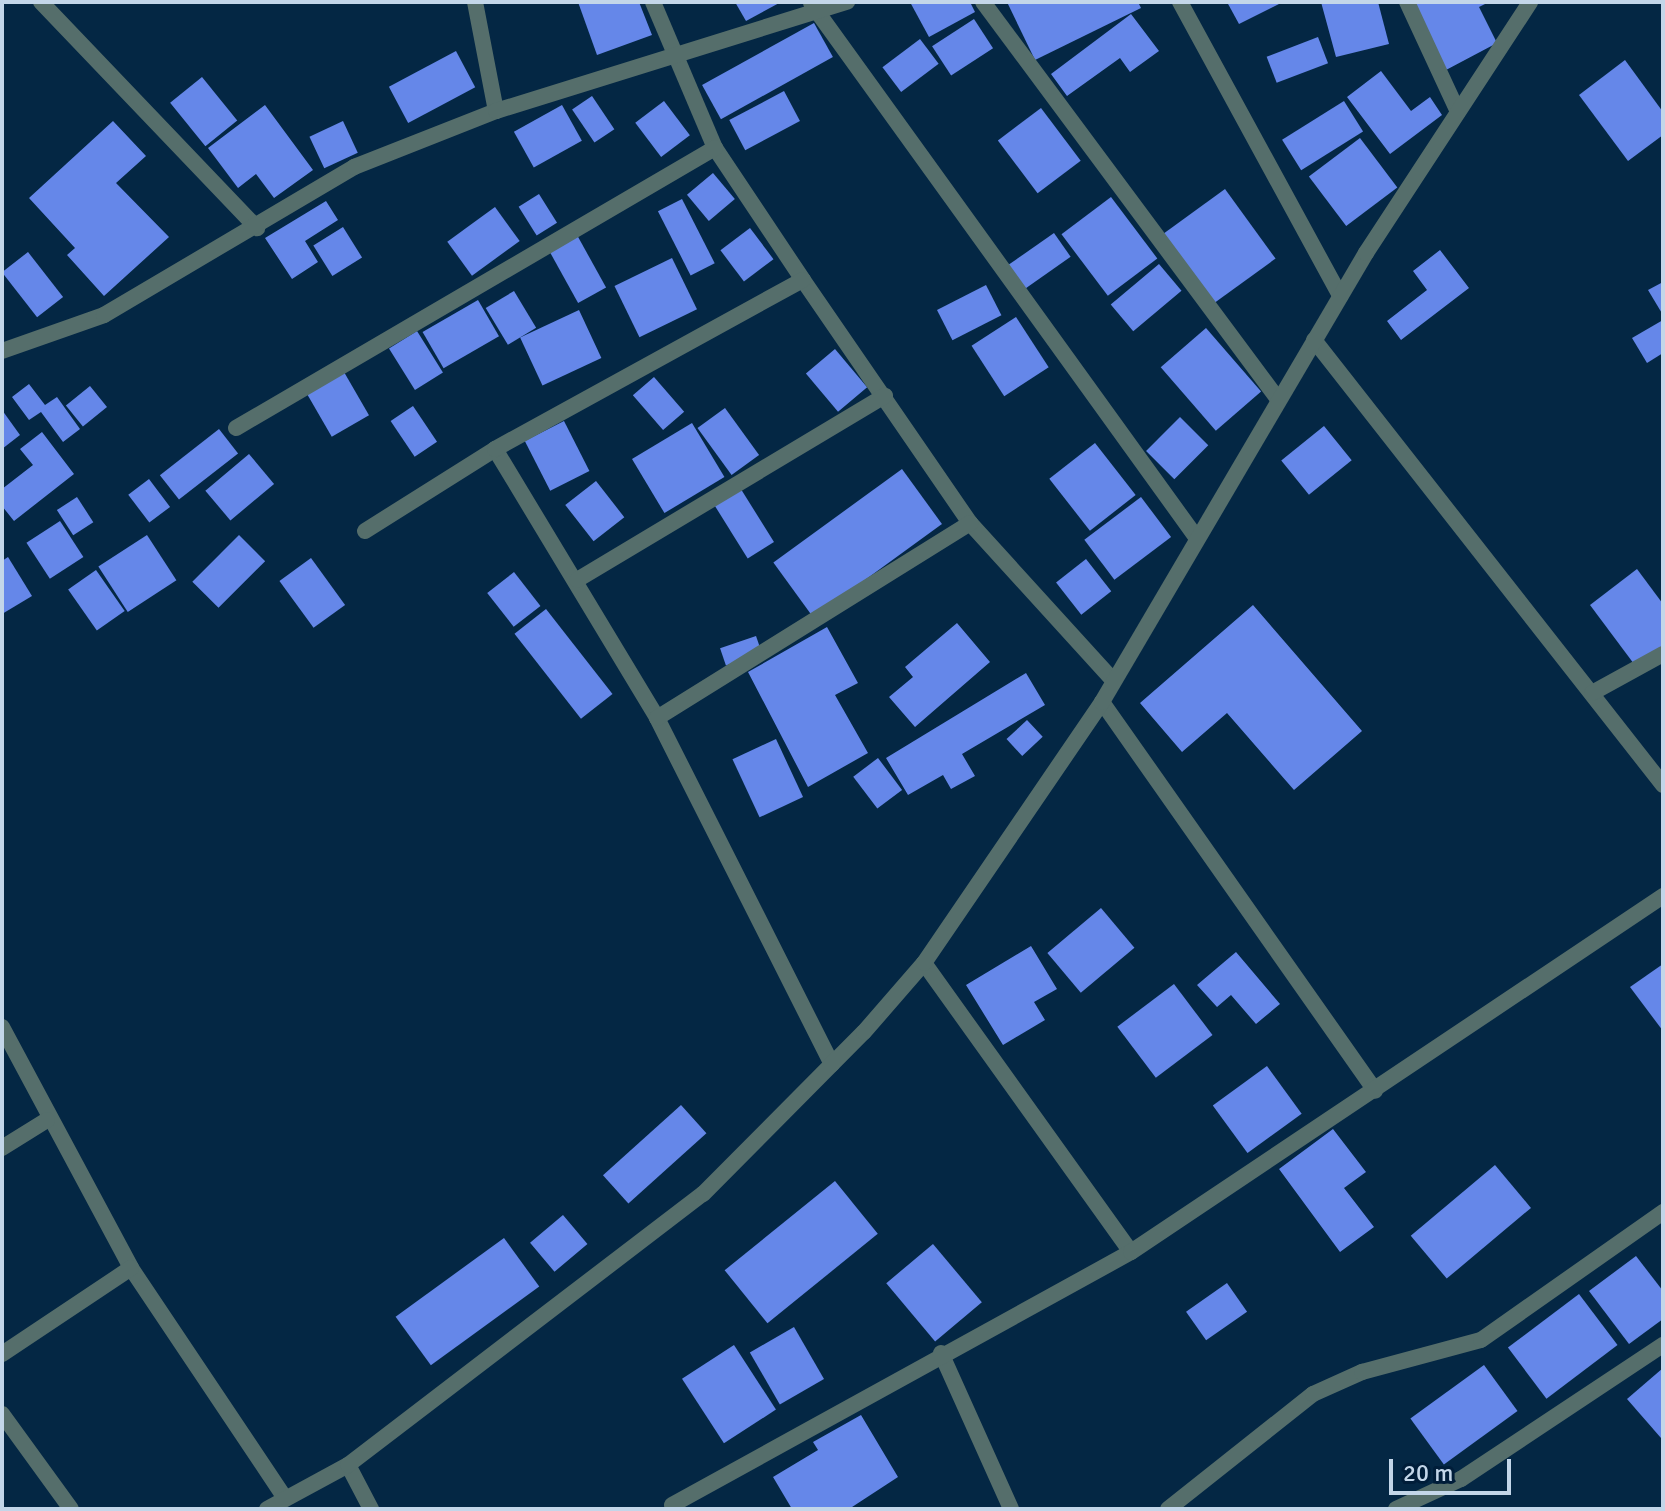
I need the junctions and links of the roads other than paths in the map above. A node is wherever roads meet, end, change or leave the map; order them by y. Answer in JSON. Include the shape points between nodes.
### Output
{"nodes":[{"id":1,"x":41,"y":2,"type":"edge"},
{"id":2,"x":475,"y":2,"type":"edge"},
{"id":3,"x":653,"y":2,"type":"edge"},
{"id":4,"x":847,"y":2,"type":"edge"},
{"id":5,"x":983,"y":2,"type":"edge"},
{"id":6,"x":1180,"y":2,"type":"edge"},
{"id":7,"x":1407,"y":2,"type":"edge"},
{"id":8,"x":1530,"y":2,"type":"edge"},
{"id":9,"x":813,"y":7,"type":"edge"},
{"id":10,"x":678,"y":54,"type":"junction"},
{"id":11,"x":496,"y":111,"type":"junction"},
{"id":12,"x":1458,"y":112,"type":"junction"},
{"id":13,"x":715,"y":148,"type":"junction"},
{"id":14,"x":257,"y":228,"type":"junction"},
{"id":15,"x":803,"y":280,"type":"junction"},
{"id":16,"x":1340,"y":296,"type":"junction"},
{"id":17,"x":1314,"y":340,"type":"junction"},
{"id":18,"x":2,"y":351,"type":"edge"},
{"id":19,"x":885,"y":396,"type":"junction"},
{"id":20,"x":1279,"y":400,"type":"junction"},
{"id":21,"x":236,"y":428,"type":"dead end"},
{"id":22,"x":495,"y":449,"type":"junction"},
{"id":23,"x":970,"y":523,"type":"junction"},
{"id":24,"x":365,"y":531,"type":"dead end"},
{"id":25,"x":1196,"y":537,"type":"junction"},
{"id":26,"x":577,"y":580,"type":"junction"},
{"id":27,"x":1663,"y":654,"type":"edge"},
{"id":28,"x":1112,"y":679,"type":"junction"},
{"id":29,"x":1592,"y":693,"type":"junction"},
{"id":30,"x":1102,"y":702,"type":"junction"},
{"id":31,"x":657,"y":718,"type":"junction"},
{"id":32,"x":1663,"y":785,"type":"edge"},
{"id":33,"x":1663,"y":896,"type":"edge"},
{"id":34,"x":924,"y":963,"type":"junction"},
{"id":35,"x":2,"y":1029,"type":"edge"},
{"id":36,"x":832,"y":1064,"type":"junction"},
{"id":37,"x":1375,"y":1091,"type":"junction"},
{"id":38,"x":47,"y":1120,"type":"junction"},
{"id":39,"x":2,"y":1148,"type":"edge"},
{"id":40,"x":1663,"y":1212,"type":"edge"},
{"id":41,"x":1131,"y":1252,"type":"junction"},
{"id":42,"x":131,"y":1268,"type":"junction"},
{"id":43,"x":1663,"y":1345,"type":"edge"},
{"id":44,"x":941,"y":1353,"type":"junction"},
{"id":45,"x":2,"y":1354,"type":"edge"},
{"id":46,"x":2,"y":1414,"type":"edge"},
{"id":47,"x":348,"y":1465,"type":"junction"},
{"id":48,"x":285,"y":1498,"type":"junction"},
{"id":49,"x":672,"y":1505,"type":"dead end"},
{"id":50,"x":71,"y":1509,"type":"edge"},
{"id":51,"x":267,"y":1509,"type":"edge"},
{"id":52,"x":371,"y":1509,"type":"edge"},
{"id":53,"x":1011,"y":1509,"type":"edge"},
{"id":54,"x":1168,"y":1509,"type":"edge"},
{"id":55,"x":1396,"y":1509,"type":"edge"}],
"edges":[{"from":1,"to":14,"type":"street"},
{"from":2,"to":11,"type":"street"},
{"from":3,"to":10,"type":"street"},
{"from":4,"to":9,"type":"street"},
{"from":5,"to":20,"type":"street"},
{"from":6,"to":16,"type":"street"},
{"from":7,"to":12,"type":"street"},
{"from":8,"to":12,"type":"street"},
{"from":9,"to":10,"type":"street"},
{"from":9,"to":25,"type":"street"},
{"from":10,"to":11,"type":"street"},
{"from":10,"to":13,"type":"street"},
{"from":11,"to":14,"type":"street","via":[[354,167]]},
{"from":12,"to":16,"type":"street"},
{"from":13,"to":15,"type":"street"},
{"from":13,"to":21,"type":"street"},
{"from":14,"to":18,"type":"street","via":[[104,315]]},
{"from":15,"to":19,"type":"street"},
{"from":15,"to":22,"type":"street"},
{"from":16,"to":17,"type":"street"},
{"from":17,"to":20,"type":"street"},
{"from":17,"to":29,"type":"street"},
{"from":19,"to":23,"type":"street"},
{"from":19,"to":26,"type":"street"},
{"from":20,"to":25,"type":"street"},
{"from":22,"to":24,"type":"street"},
{"from":22,"to":26,"type":"street"},
{"from":23,"to":28,"type":"street"},
{"from":23,"to":31,"type":"street"},
{"from":25,"to":28,"type":"street"},
{"from":26,"to":31,"type":"street"},
{"from":27,"to":29,"type":"street"},
{"from":28,"to":30,"type":"street"},
{"from":29,"to":32,"type":"street"},
{"from":30,"to":34,"type":"street"},
{"from":30,"to":37,"type":"street"},
{"from":31,"to":36,"type":"street"},
{"from":33,"to":37,"type":"street"},
{"from":34,"to":36,"type":"street"},
{"from":34,"to":41,"type":"street"},
{"from":35,"to":38,"type":"street"},
{"from":36,"to":47,"type":"street","via":[[703,1194]]},
{"from":37,"to":41,"type":"street"},
{"from":38,"to":39,"type":"street"},
{"from":38,"to":42,"type":"street"},
{"from":40,"to":54,"type":"street","via":[[1481,1340],[1362,1372],[1313,1394]]},
{"from":41,"to":44,"type":"street"},
{"from":42,"to":45,"type":"street"},
{"from":42,"to":48,"type":"street"},
{"from":43,"to":55,"type":"street","via":[[1461,1479]]},
{"from":44,"to":49,"type":"street"},
{"from":44,"to":53,"type":"street"},
{"from":46,"to":50,"type":"street"},
{"from":47,"to":48,"type":"street"},
{"from":47,"to":52,"type":"street"},
{"from":48,"to":51,"type":"street"}]}
